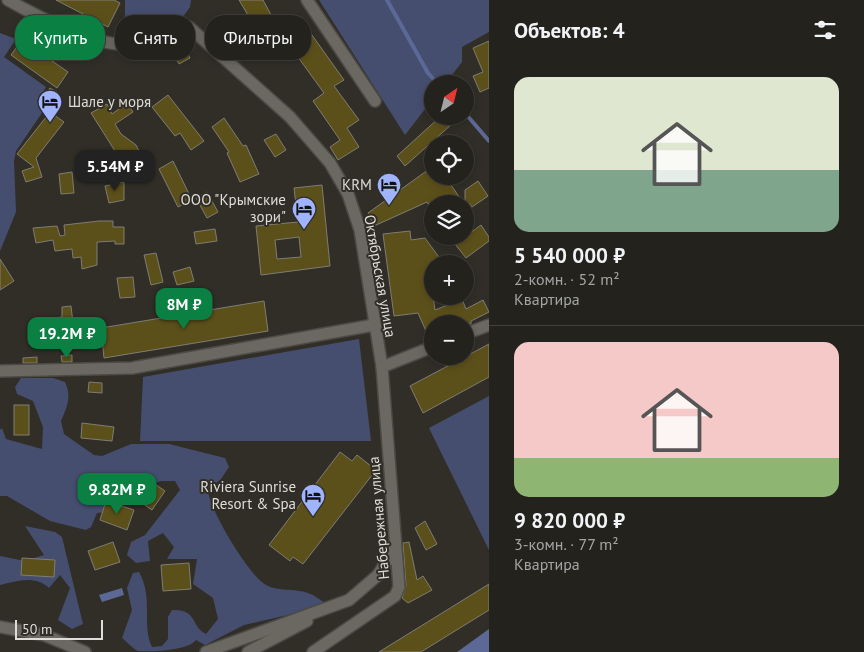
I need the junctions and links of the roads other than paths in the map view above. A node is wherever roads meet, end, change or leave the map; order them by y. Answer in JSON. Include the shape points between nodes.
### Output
{"nodes":[{"id":1,"x":8,"y":0,"type":"edge"},
{"id":2,"x":307,"y":0,"type":"edge"},
{"id":3,"x":375,"y":101,"type":"dead end"},
{"id":4,"x":374,"y":325,"type":"junction"},
{"id":5,"x":489,"y":325,"type":"edge"},
{"id":6,"x":474,"y":331,"type":"edge"},
{"id":7,"x":424,"y":350,"type":"edge"},
{"id":8,"x":382,"y":367,"type":"junction"},
{"id":9,"x":0,"y":371,"type":"edge"},
{"id":10,"x":395,"y":548,"type":"junction"},
{"id":11,"x":333,"y":606,"type":"junction"},
{"id":12,"x":0,"y":627,"type":"edge"},
{"id":13,"x":85,"y":652,"type":"edge"},
{"id":14,"x":206,"y":652,"type":"edge"},
{"id":15,"x":248,"y":652,"type":"edge"},
{"id":16,"x":313,"y":652,"type":"edge"}],
"edges":[{"from":1,"to":4,"type":"street","name":"Октябрьская улица","via":[[83,34],[117,44],[189,27],[282,110],[330,163],[348,194],[360,230]]},
{"from":2,"to":3,"type":"street"},
{"from":4,"to":8,"type":"street","name":"Октябрьская улица"},
{"from":4,"to":9,"type":"street","via":[[132,368]]},
{"from":5,"to":6,"type":"street"},
{"from":7,"to":8,"type":"street"},
{"from":8,"to":10,"type":"street","name":"Набережная улица"},
{"from":10,"to":11,"type":"street","via":[[378,575],[349,600]]},
{"from":10,"to":16,"type":"street","name":"Набережная улица","via":[[399,587],[395,596]]},
{"from":11,"to":14,"type":"street"},
{"from":11,"to":15,"type":"street"},
{"from":12,"to":13,"type":"street","via":[[44,635]]}]}
